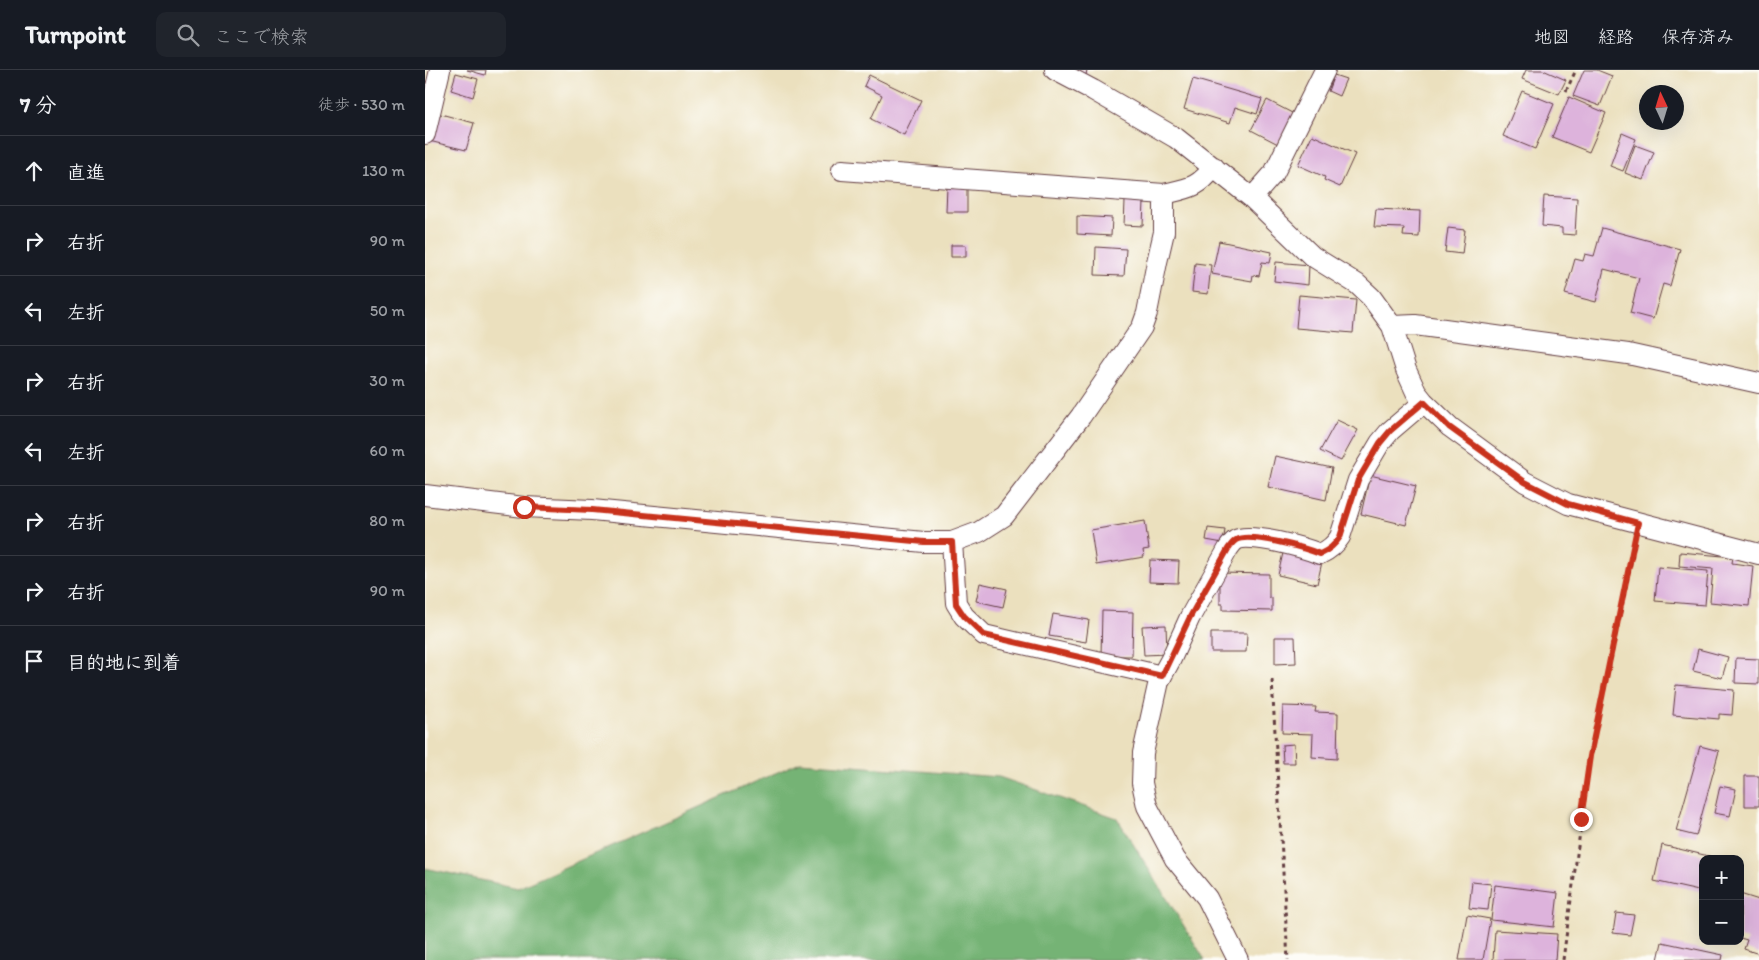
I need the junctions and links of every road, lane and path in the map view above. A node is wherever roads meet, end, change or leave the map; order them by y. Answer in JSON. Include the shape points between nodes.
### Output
{"nodes":[{"id":1,"x":440,"y":70,"type":"edge"},
{"id":2,"x":1055,"y":70,"type":"edge"},
{"id":3,"x":1325,"y":70,"type":"edge"},
{"id":4,"x":1576,"y":70,"type":"edge"},
{"id":5,"x":1566,"y":92,"type":"dead end"},
{"id":6,"x":425,"y":134,"type":"edge"},
{"id":7,"x":1214,"y":167,"type":"junction"},
{"id":8,"x":842,"y":170,"type":"dead end"},
{"id":9,"x":1164,"y":194,"type":"junction"},
{"id":10,"x":1253,"y":198,"type":"junction"},
{"id":11,"x":1392,"y":326,"type":"junction"},
{"id":12,"x":1759,"y":383,"type":"edge"},
{"id":13,"x":1424,"y":402,"type":"junction"},
{"id":14,"x":425,"y":495,"type":"edge"},
{"id":15,"x":1638,"y":523,"type":"junction"},
{"id":16,"x":952,"y":542,"type":"junction"},
{"id":17,"x":1759,"y":554,"type":"edge"},
{"id":18,"x":1162,"y":676,"type":"junction"},
{"id":19,"x":1272,"y":680,"type":"dead end"},
{"id":20,"x":1238,"y":960,"type":"edge"},
{"id":21,"x":1288,"y":960,"type":"edge"},
{"id":22,"x":1563,"y":960,"type":"edge"}],
"edges":[{"from":1,"to":6,"type":"street"},
{"from":2,"to":7,"type":"street","via":[[1176,138]]},
{"from":3,"to":10,"type":"street","via":[[1274,173]]},
{"from":4,"to":5,"type":"path"},
{"from":7,"to":9,"type":"street","via":[[1202,182]]},
{"from":7,"to":10,"type":"street"},
{"from":8,"to":9,"type":"street"},
{"from":9,"to":16,"type":"street","via":[[1165,232],[1147,313],[1138,334],[1081,416],[1004,516],[979,532]]},
{"from":10,"to":11,"type":"street","via":[[1312,256],[1357,284]]},
{"from":11,"to":12,"type":"street","via":[[1415,325],[1628,354]]},
{"from":11,"to":13,"type":"street","via":[[1406,370]]},
{"from":13,"to":15,"type":"street","via":[[1449,427],[1525,482],[1568,504]]},
{"from":13,"to":18,"type":"street","via":[[1380,443],[1358,480],[1340,537],[1327,551],[1320,554],[1255,538],[1236,540],[1190,617]]},
{"from":14,"to":16,"type":"street","via":[[524,507],[592,510]]},
{"from":15,"to":17,"type":"street"},
{"from":15,"to":22,"type":"path","via":[[1590,756]]},
{"from":16,"to":18,"type":"street","via":[[956,604],[984,635]]},
{"from":18,"to":20,"type":"street","via":[[1143,753],[1142,783],[1147,806],[1175,859],[1207,898]]},
{"from":19,"to":21,"type":"path"}]}
